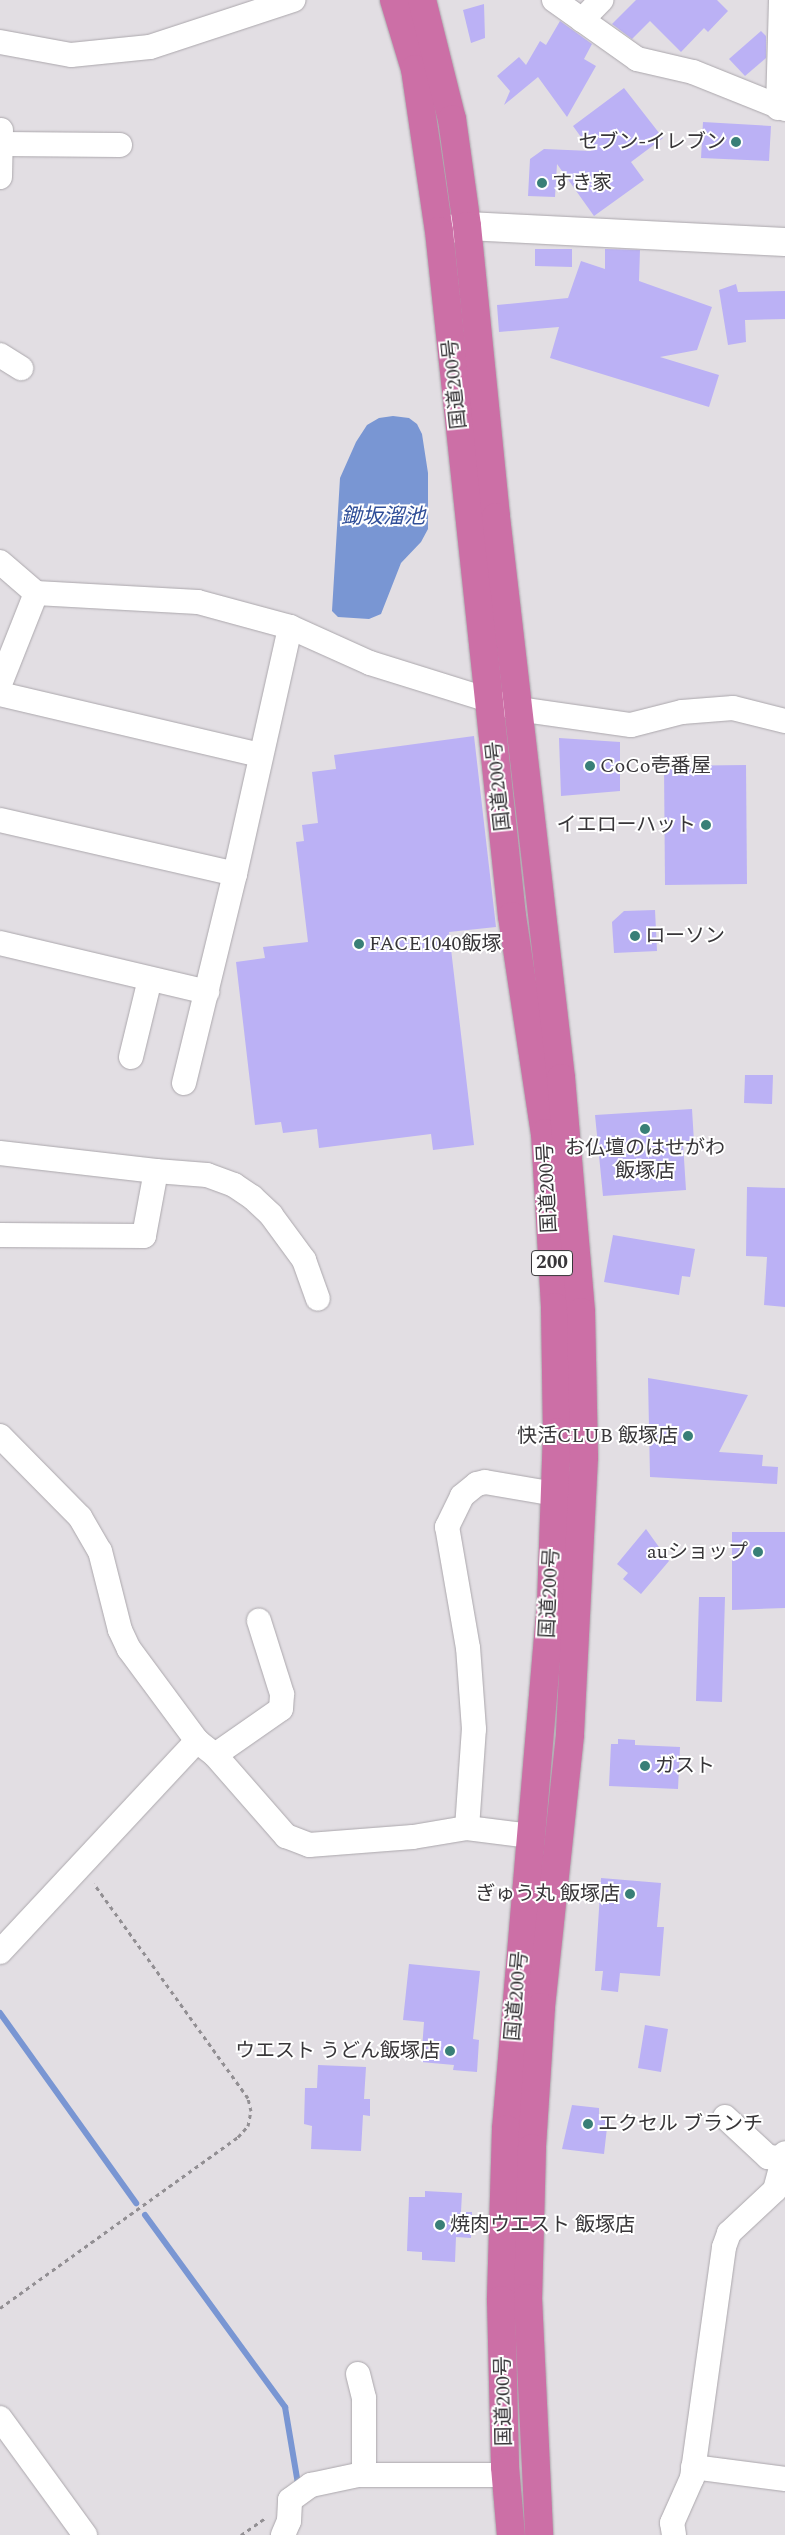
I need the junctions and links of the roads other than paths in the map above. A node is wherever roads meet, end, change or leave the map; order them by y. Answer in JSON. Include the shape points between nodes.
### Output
{"nodes":[{"id":1,"x":292,"y":0,"type":"edge"},
{"id":2,"x":394,"y":0,"type":"edge"},
{"id":3,"x":422,"y":0,"type":"edge"},
{"id":4,"x":554,"y":0,"type":"edge"},
{"id":5,"x":601,"y":0,"type":"edge"},
{"id":6,"x":781,"y":0,"type":"edge"},
{"id":7,"x":582,"y":20,"type":"junction"},
{"id":8,"x":0,"y":42,"type":"edge"},
{"id":9,"x":781,"y":108,"type":"edge"},
{"id":10,"x":1,"y":144,"type":"edge"},
{"id":11,"x":120,"y":145,"type":"dead end"},
{"id":12,"x":0,"y":177,"type":"edge"},
{"id":13,"x":467,"y":226,"type":"junction"},
{"id":14,"x":439,"y":231,"type":"junction"},
{"id":15,"x":785,"y":242,"type":"edge"},
{"id":16,"x":0,"y":355,"type":"edge"},
{"id":17,"x":21,"y":368,"type":"dead end"},
{"id":18,"x":0,"y":562,"type":"edge"},
{"id":19,"x":36,"y":593,"type":"junction"},
{"id":20,"x":290,"y":627,"type":"junction"},
{"id":21,"x":0,"y":684,"type":"edge"},
{"id":22,"x":0,"y":694,"type":"edge"},
{"id":23,"x":490,"y":702,"type":"junction"},
{"id":24,"x":518,"y":709,"type":"junction"},
{"id":25,"x":785,"y":721,"type":"edge"},
{"id":26,"x":260,"y":754,"type":"junction"},
{"id":27,"x":0,"y":820,"type":"edge"},
{"id":28,"x":235,"y":874,"type":"junction"},
{"id":29,"x":0,"y":943,"type":"edge"},
{"id":30,"x":150,"y":979,"type":"junction"},
{"id":31,"x":207,"y":992,"type":"junction"},
{"id":32,"x":131,"y":1057,"type":"dead end"},
{"id":33,"x":184,"y":1083,"type":"dead end"},
{"id":34,"x":0,"y":1153,"type":"edge"},
{"id":35,"x":156,"y":1171,"type":"junction"},
{"id":36,"x":0,"y":1235,"type":"edge"},
{"id":37,"x":318,"y":1298,"type":"dead end"},
{"id":38,"x":0,"y":1436,"type":"edge"},
{"id":39,"x":555,"y":1494,"type":"junction"},
{"id":40,"x":259,"y":1621,"type":"dead end"},
{"id":41,"x":197,"y":1742,"type":"junction"},
{"id":42,"x":215,"y":1756,"type":"junction"},
{"id":43,"x":467,"y":1828,"type":"junction"},
{"id":44,"x":530,"y":1836,"type":"junction"},
{"id":45,"x":0,"y":1952,"type":"edge"},
{"id":46,"x":725,"y":2117,"type":"dead end"},
{"id":47,"x":783,"y":2156,"type":"edge"},
{"id":48,"x":358,"y":2374,"type":"dead end"},
{"id":49,"x":0,"y":2418,"type":"edge"},
{"id":50,"x":693,"y":2467,"type":"junction"},
{"id":51,"x":364,"y":2475,"type":"junction"},
{"id":52,"x":506,"y":2475,"type":"junction"},
{"id":53,"x":785,"y":2479,"type":"edge"},
{"id":54,"x":85,"y":2535,"type":"edge"},
{"id":55,"x":283,"y":2535,"type":"edge"},
{"id":56,"x":511,"y":2535,"type":"edge"},
{"id":57,"x":539,"y":2535,"type":"edge"},
{"id":58,"x":674,"y":2535,"type":"edge"}],
"edges":[{"from":1,"to":8,"type":"street","via":[[150,47],[71,55]]},
{"from":2,"to":14,"type":"highway","name":"国道200号","number":"200","via":[[415,69]]},
{"from":3,"to":13,"type":"highway","name":"国道200号","number":"200","via":[[452,120]]},
{"from":4,"to":7,"type":"street"},
{"from":5,"to":7,"type":"street"},
{"from":6,"to":9,"type":"street"},
{"from":7,"to":9,"type":"street","via":[[637,60],[693,72]]},
{"from":10,"to":11,"type":"street"},
{"from":10,"to":12,"type":"street"},
{"from":13,"to":14,"type":"street"},
{"from":13,"to":15,"type":"street"},
{"from":13,"to":24,"type":"highway","name":"国道200号","number":"200"},
{"from":14,"to":23,"type":"highway","name":"国道200号","number":"200"},
{"from":16,"to":17,"type":"street"},
{"from":18,"to":19,"type":"street"},
{"from":19,"to":20,"type":"street","via":[[198,602]]},
{"from":19,"to":21,"type":"street"},
{"from":20,"to":23,"type":"street","via":[[370,663],[406,672]]},
{"from":20,"to":26,"type":"street"},
{"from":22,"to":26,"type":"street"},
{"from":23,"to":24,"type":"street"},
{"from":23,"to":39,"type":"highway","name":"国道200号","number":"200","via":[[512,916],[545,1133],[554,1307]]},
{"from":24,"to":25,"type":"street","via":[[630,726],[682,712],[733,708]]},
{"from":24,"to":57,"type":"highway","name":"国道200号","number":"200","via":[[562,1087],[581,1312],[584,1457],[570,1735],[541,2007],[532,2148],[528,2298]]},
{"from":26,"to":28,"type":"street"},
{"from":27,"to":28,"type":"street"},
{"from":28,"to":31,"type":"street"},
{"from":29,"to":30,"type":"street"},
{"from":30,"to":31,"type":"street"},
{"from":30,"to":32,"type":"street"},
{"from":31,"to":33,"type":"street"},
{"from":34,"to":35,"type":"street"},
{"from":35,"to":36,"type":"street","via":[[144,1236]]},
{"from":35,"to":37,"type":"street","via":[[207,1175],[234,1185],[252,1197],[271,1215],[304,1260]]},
{"from":38,"to":41,"type":"street","via":[[80,1517],[100,1551],[120,1630],[129,1649]]},
{"from":39,"to":43,"type":"street","via":[[485,1482],[477,1484],[462,1496],[447,1527],[468,1648],[474,1729]]},
{"from":39,"to":44,"type":"highway","name":"国道200号","number":"200","via":[[551,1602]]},
{"from":40,"to":42,"type":"street","via":[[282,1694],[281,1709]]},
{"from":41,"to":42,"type":"street"},
{"from":41,"to":45,"type":"street"},
{"from":42,"to":43,"type":"street","via":[[277,1827],[298,1842],[413,1837]]},
{"from":43,"to":44,"type":"street"},
{"from":44,"to":52,"type":"highway","name":"国道200号","number":"200","via":[[506,2129],[501,2300]]},
{"from":46,"to":47,"type":"street","via":[[768,2157]]},
{"from":47,"to":50,"type":"street","via":[[775,2190],[729,2233],[724,2247]]},
{"from":48,"to":51,"type":"street","via":[[364,2398]]},
{"from":49,"to":54,"type":"street"},
{"from":50,"to":53,"type":"street"},
{"from":50,"to":58,"type":"street","via":[[692,2478],[672,2523]]},
{"from":51,"to":52,"type":"street"},
{"from":51,"to":55,"type":"street","via":[[311,2485],[290,2500],[289,2521]]},
{"from":52,"to":56,"type":"highway","name":"国道200号","number":"200"}]}
